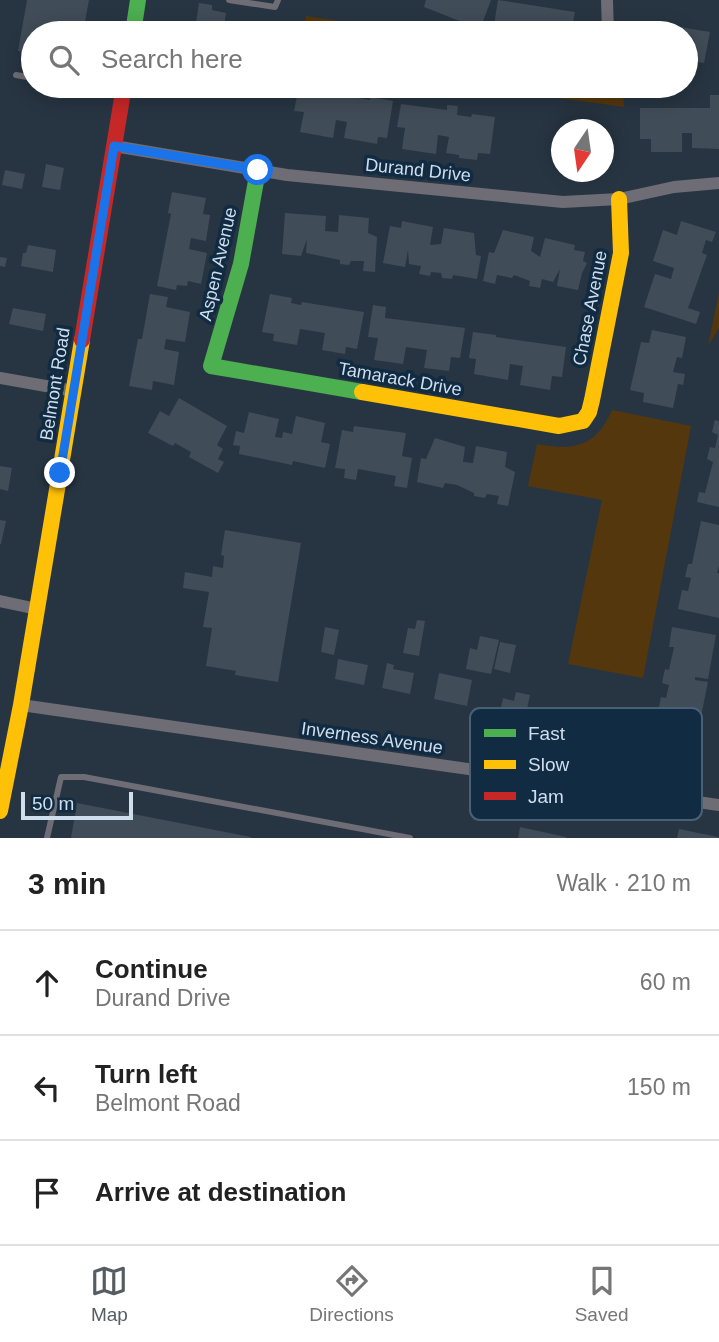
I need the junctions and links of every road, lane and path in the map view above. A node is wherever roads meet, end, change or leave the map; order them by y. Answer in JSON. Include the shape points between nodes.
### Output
{"nodes":[{"id":1,"x":138,"y":0,"type":"edge"},
{"id":2,"x":229,"y":0,"type":"edge"},
{"id":3,"x":278,"y":0,"type":"edge"},
{"id":4,"x":607,"y":0,"type":"edge"},
{"id":5,"x":134,"y":21,"type":"edge"},
{"id":6,"x":608,"y":21,"type":"edge"},
{"id":7,"x":16,"y":75,"type":"dead end"},
{"id":8,"x":21,"y":76,"type":"edge"},
{"id":9,"x":122,"y":98,"type":"edge"},
{"id":10,"x":114,"y":146,"type":"junction"},
{"id":11,"x":258,"y":170,"type":"junction"},
{"id":12,"x":719,"y":183,"type":"edge"},
{"id":13,"x":618,"y":199,"type":"junction"},
{"id":14,"x":211,"y":366,"type":"joint"},
{"id":15,"x":0,"y":378,"type":"edge"},
{"id":16,"x":74,"y":391,"type":"junction"},
{"id":17,"x":583,"y":421,"type":"joint"},
{"id":18,"x":0,"y":601,"type":"edge"},
{"id":19,"x":37,"y":609,"type":"junction"},
{"id":20,"x":21,"y":705,"type":"junction"},
{"id":21,"x":470,"y":769,"type":"edge"},
{"id":22,"x":0,"y":811,"type":"edge"},
{"id":23,"x":47,"y":838,"type":"edge"},
{"id":24,"x":410,"y":838,"type":"edge"}],
"edges":[{"from":1,"to":5,"type":"street"},
{"from":2,"to":3,"type":"lane","via":[[275,7]]},
{"from":4,"to":6,"type":"street"},
{"from":7,"to":8,"type":"lane"},
{"from":9,"to":10,"type":"street","name":"Belmont Road"},
{"from":10,"to":11,"type":"street","name":"Durand Drive"},
{"from":10,"to":16,"type":"street","name":"Belmont Road"},
{"from":11,"to":13,"type":"street","name":"Durand Drive","via":[[563,202]]},
{"from":11,"to":14,"type":"street","name":"Aspen Avenue","via":[[241,264]]},
{"from":12,"to":13,"type":"street","name":"Durand Drive"},
{"from":13,"to":17,"type":"street","name":"Chase Avenue","via":[[621,253],[592,400]]},
{"from":14,"to":17,"type":"street","name":"Tamarack Drive","via":[[559,426]]},
{"from":15,"to":16,"type":"street"},
{"from":16,"to":19,"type":"street","name":"Belmont Road"},
{"from":18,"to":19,"type":"street"},
{"from":19,"to":20,"type":"street","name":"Belmont Road"},
{"from":20,"to":21,"type":"street","name":"Inverness Avenue"},
{"from":20,"to":22,"type":"street","name":"Belmont Road"},
{"from":23,"to":24,"type":"lane","via":[[61,777]]}]}
